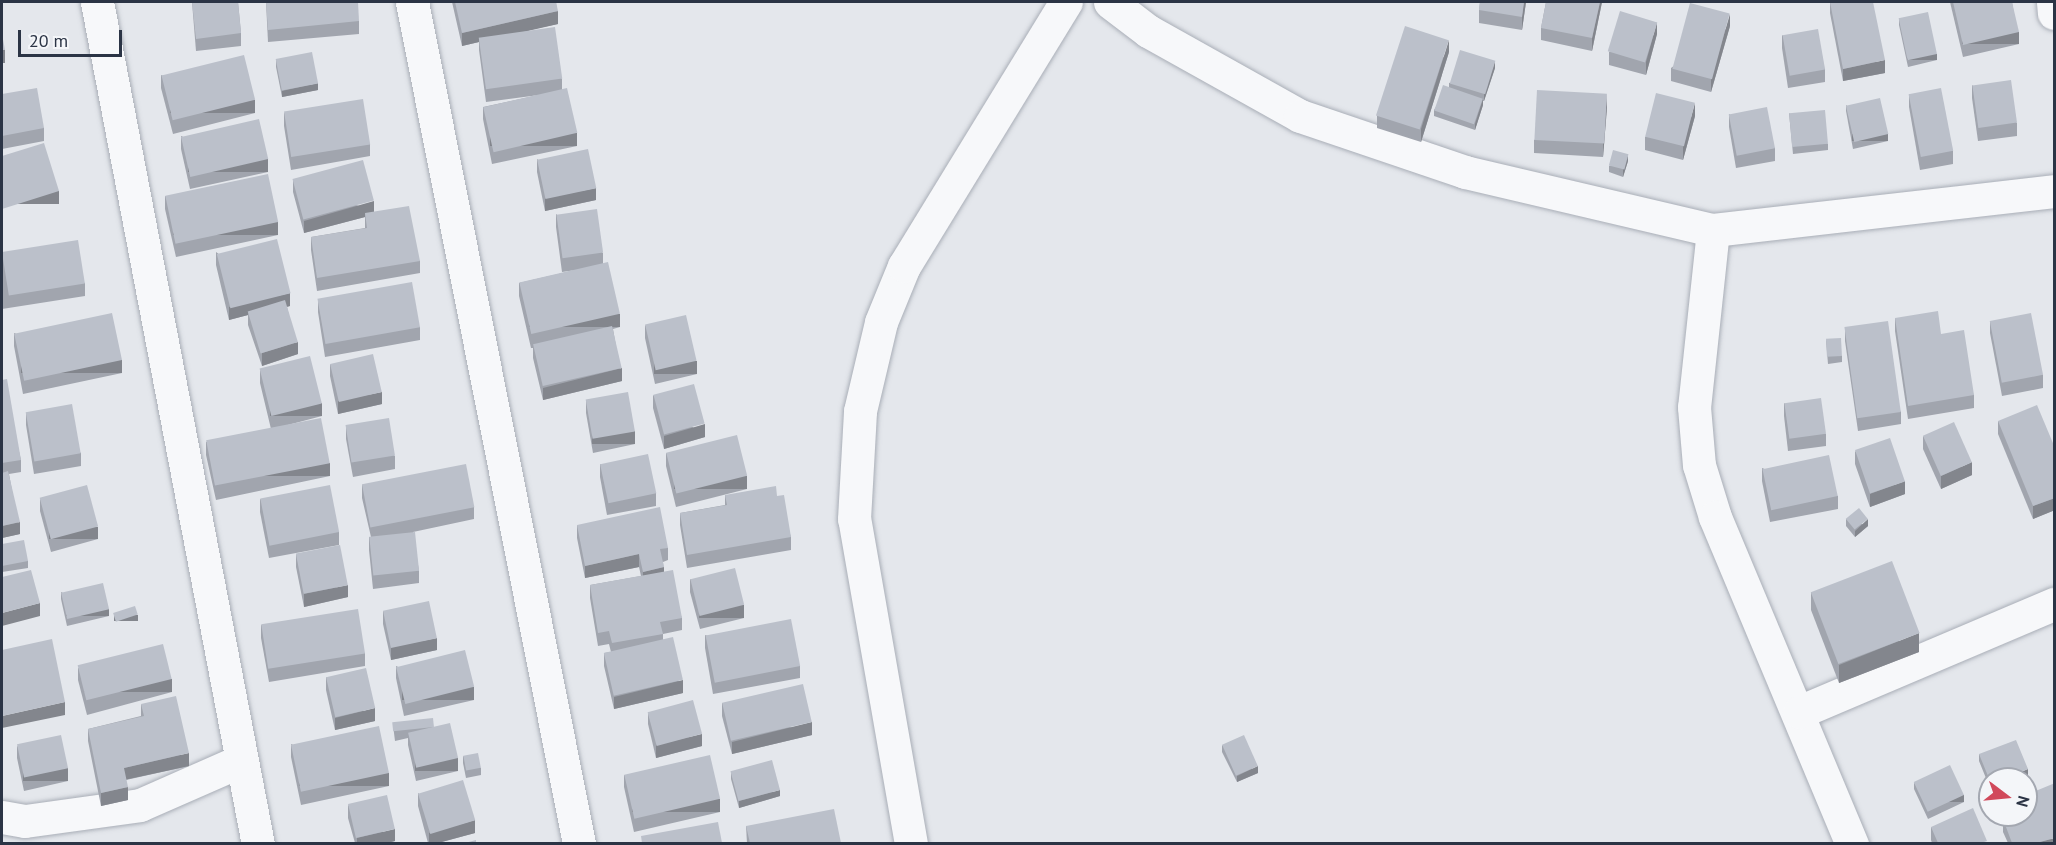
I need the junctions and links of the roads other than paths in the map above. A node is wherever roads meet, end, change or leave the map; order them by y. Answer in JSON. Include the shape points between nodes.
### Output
{"nodes":[{"id":1,"x":97,"y":2,"type":"edge"},
{"id":2,"x":412,"y":2,"type":"edge"},
{"id":3,"x":1066,"y":2,"type":"edge"},
{"id":4,"x":1110,"y":2,"type":"edge"},
{"id":5,"x":2053,"y":2,"type":"edge"},
{"id":6,"x":2055,"y":13,"type":"edge"},
{"id":7,"x":2055,"y":191,"type":"edge"},
{"id":8,"x":1713,"y":230,"type":"junction"},
{"id":9,"x":2055,"y":604,"type":"edge"},
{"id":10,"x":1798,"y":712,"type":"junction"},
{"id":11,"x":240,"y":761,"type":"junction"},
{"id":12,"x":2,"y":817,"type":"edge"},
{"id":13,"x":258,"y":843,"type":"edge"},
{"id":14,"x":579,"y":843,"type":"edge"},
{"id":15,"x":911,"y":843,"type":"edge"},
{"id":16,"x":1852,"y":843,"type":"edge"}],
"edges":[{"from":1,"to":11,"type":"street"},
{"from":2,"to":14,"type":"street"},
{"from":3,"to":15,"type":"street","via":[[904,266],[881,322],[860,411],[854,519]]},
{"from":4,"to":8,"type":"street","via":[[1184,53],[1300,116],[1465,172]]},
{"from":5,"to":6,"type":"street"},
{"from":7,"to":8,"type":"street"},
{"from":8,"to":10,"type":"street","via":[[1694,407],[1699,465],[1715,517]]},
{"from":9,"to":10,"type":"street"},
{"from":10,"to":16,"type":"street"},
{"from":11,"to":12,"type":"street","via":[[140,805],[25,820]]},
{"from":11,"to":13,"type":"street"}]}
